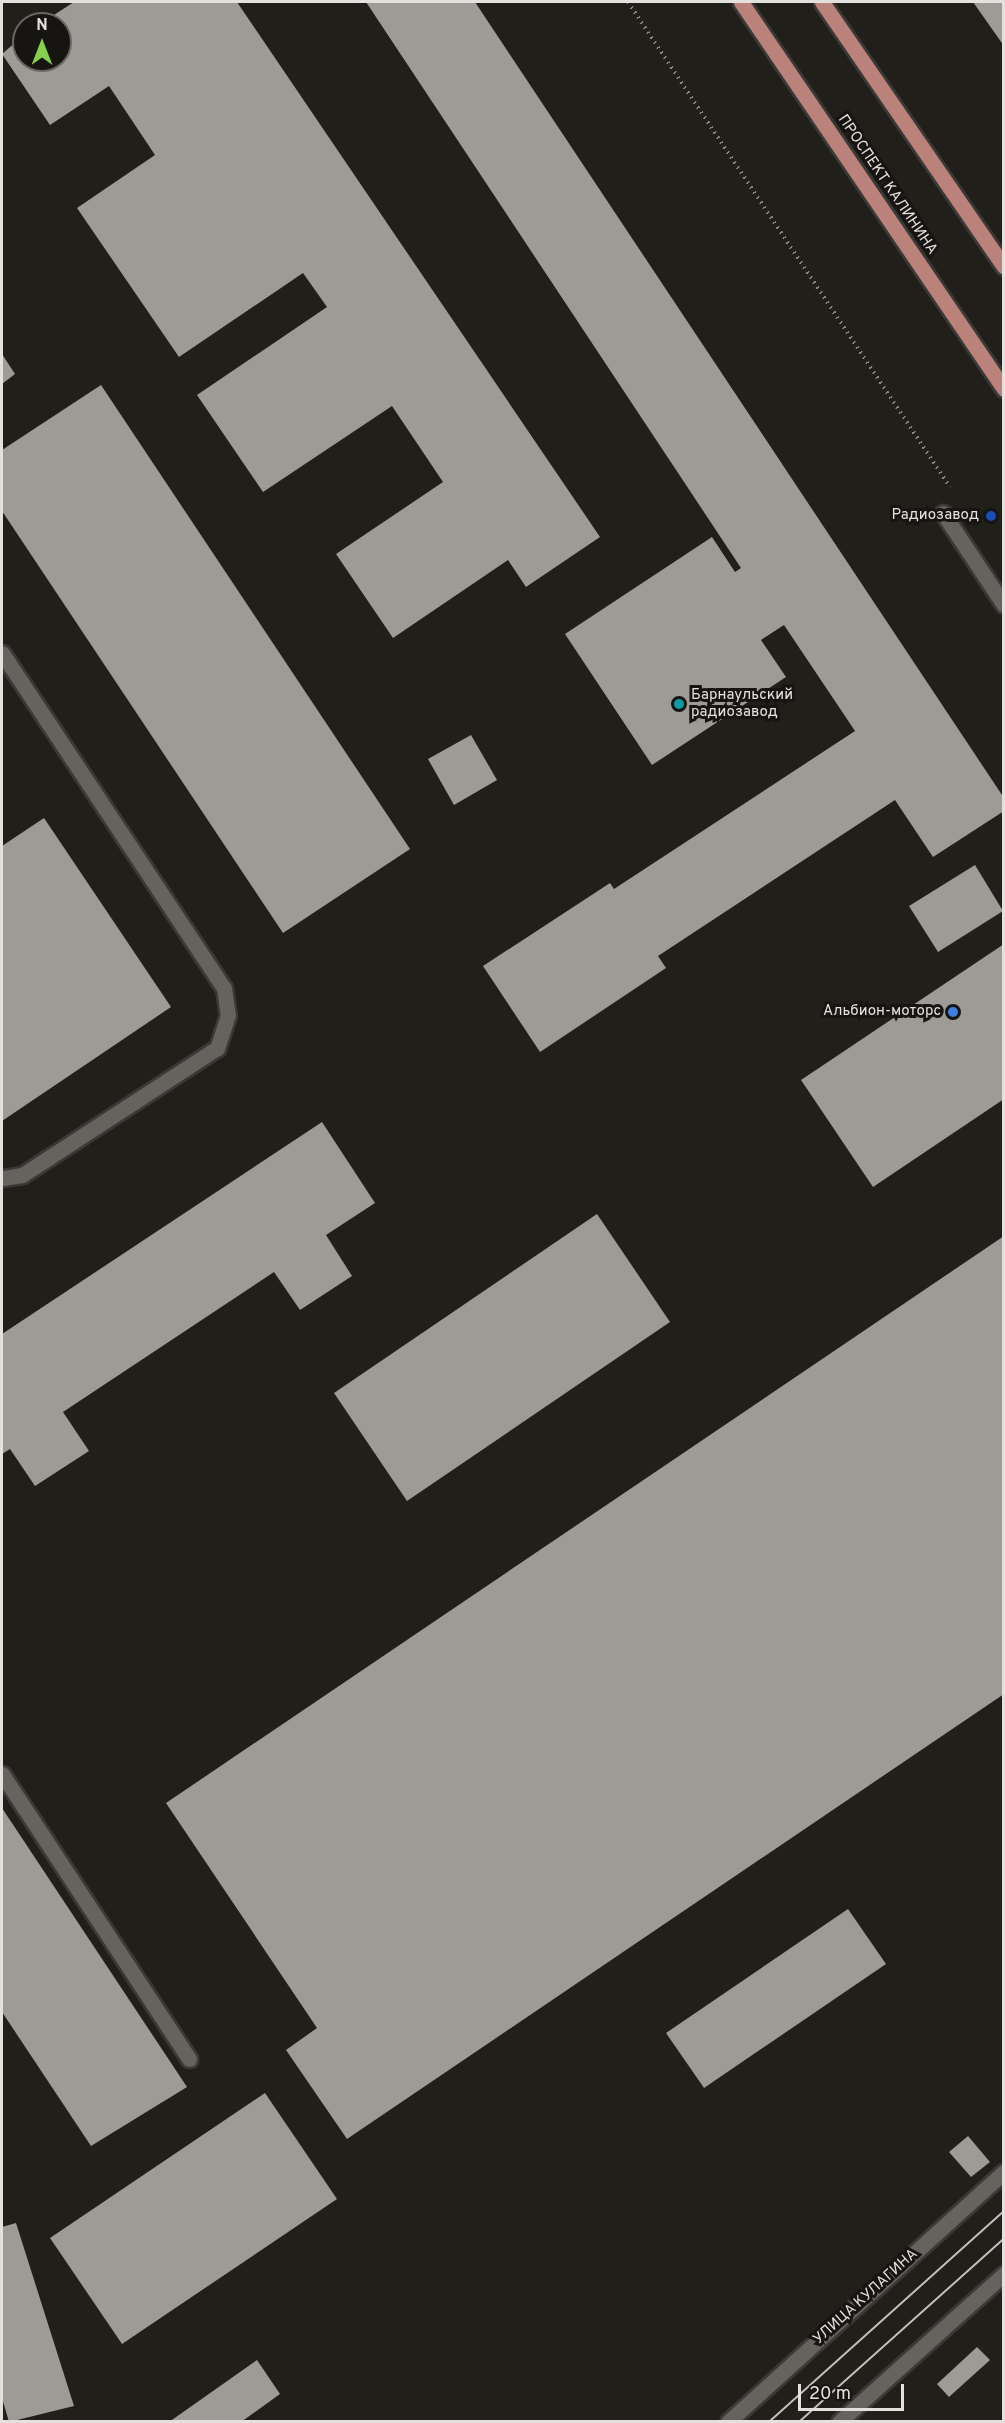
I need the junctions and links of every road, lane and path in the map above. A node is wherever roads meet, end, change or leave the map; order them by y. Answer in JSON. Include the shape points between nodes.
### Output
{"nodes":[{"id":1,"x":628,"y":2,"type":"edge"},
{"id":2,"x":741,"y":2,"type":"edge"},
{"id":3,"x":822,"y":2,"type":"edge"},
{"id":4,"x":1004,"y":267,"type":"edge"},
{"id":5,"x":1004,"y":390,"type":"edge"},
{"id":6,"x":954,"y":493,"type":"dead end"},
{"id":7,"x":943,"y":513,"type":"dead end"},
{"id":8,"x":1004,"y":605,"type":"edge"},
{"id":9,"x":2,"y":654,"type":"edge"},
{"id":10,"x":2,"y":1178,"type":"edge"},
{"id":11,"x":2,"y":1774,"type":"edge"},
{"id":12,"x":189,"y":2059,"type":"dead end"},
{"id":13,"x":1004,"y":2172,"type":"edge"},
{"id":14,"x":1004,"y":2274,"type":"edge"},
{"id":15,"x":728,"y":2421,"type":"edge"},
{"id":16,"x":839,"y":2421,"type":"edge"}],
"edges":[{"from":1,"to":6,"type":"path"},
{"from":2,"to":5,"type":"main road","name":"ПРОСПЕКТ КАЛИНИНА"},
{"from":3,"to":4,"type":"main road"},
{"from":7,"to":8,"type":"street"},
{"from":9,"to":10,"type":"street","via":[[224,988],[228,1015],[217,1048],[22,1175]]},
{"from":11,"to":12,"type":"street"},
{"from":13,"to":15,"type":"street","name":"УЛИЦА КУЛАГИНА"},
{"from":14,"to":16,"type":"street"}]}
